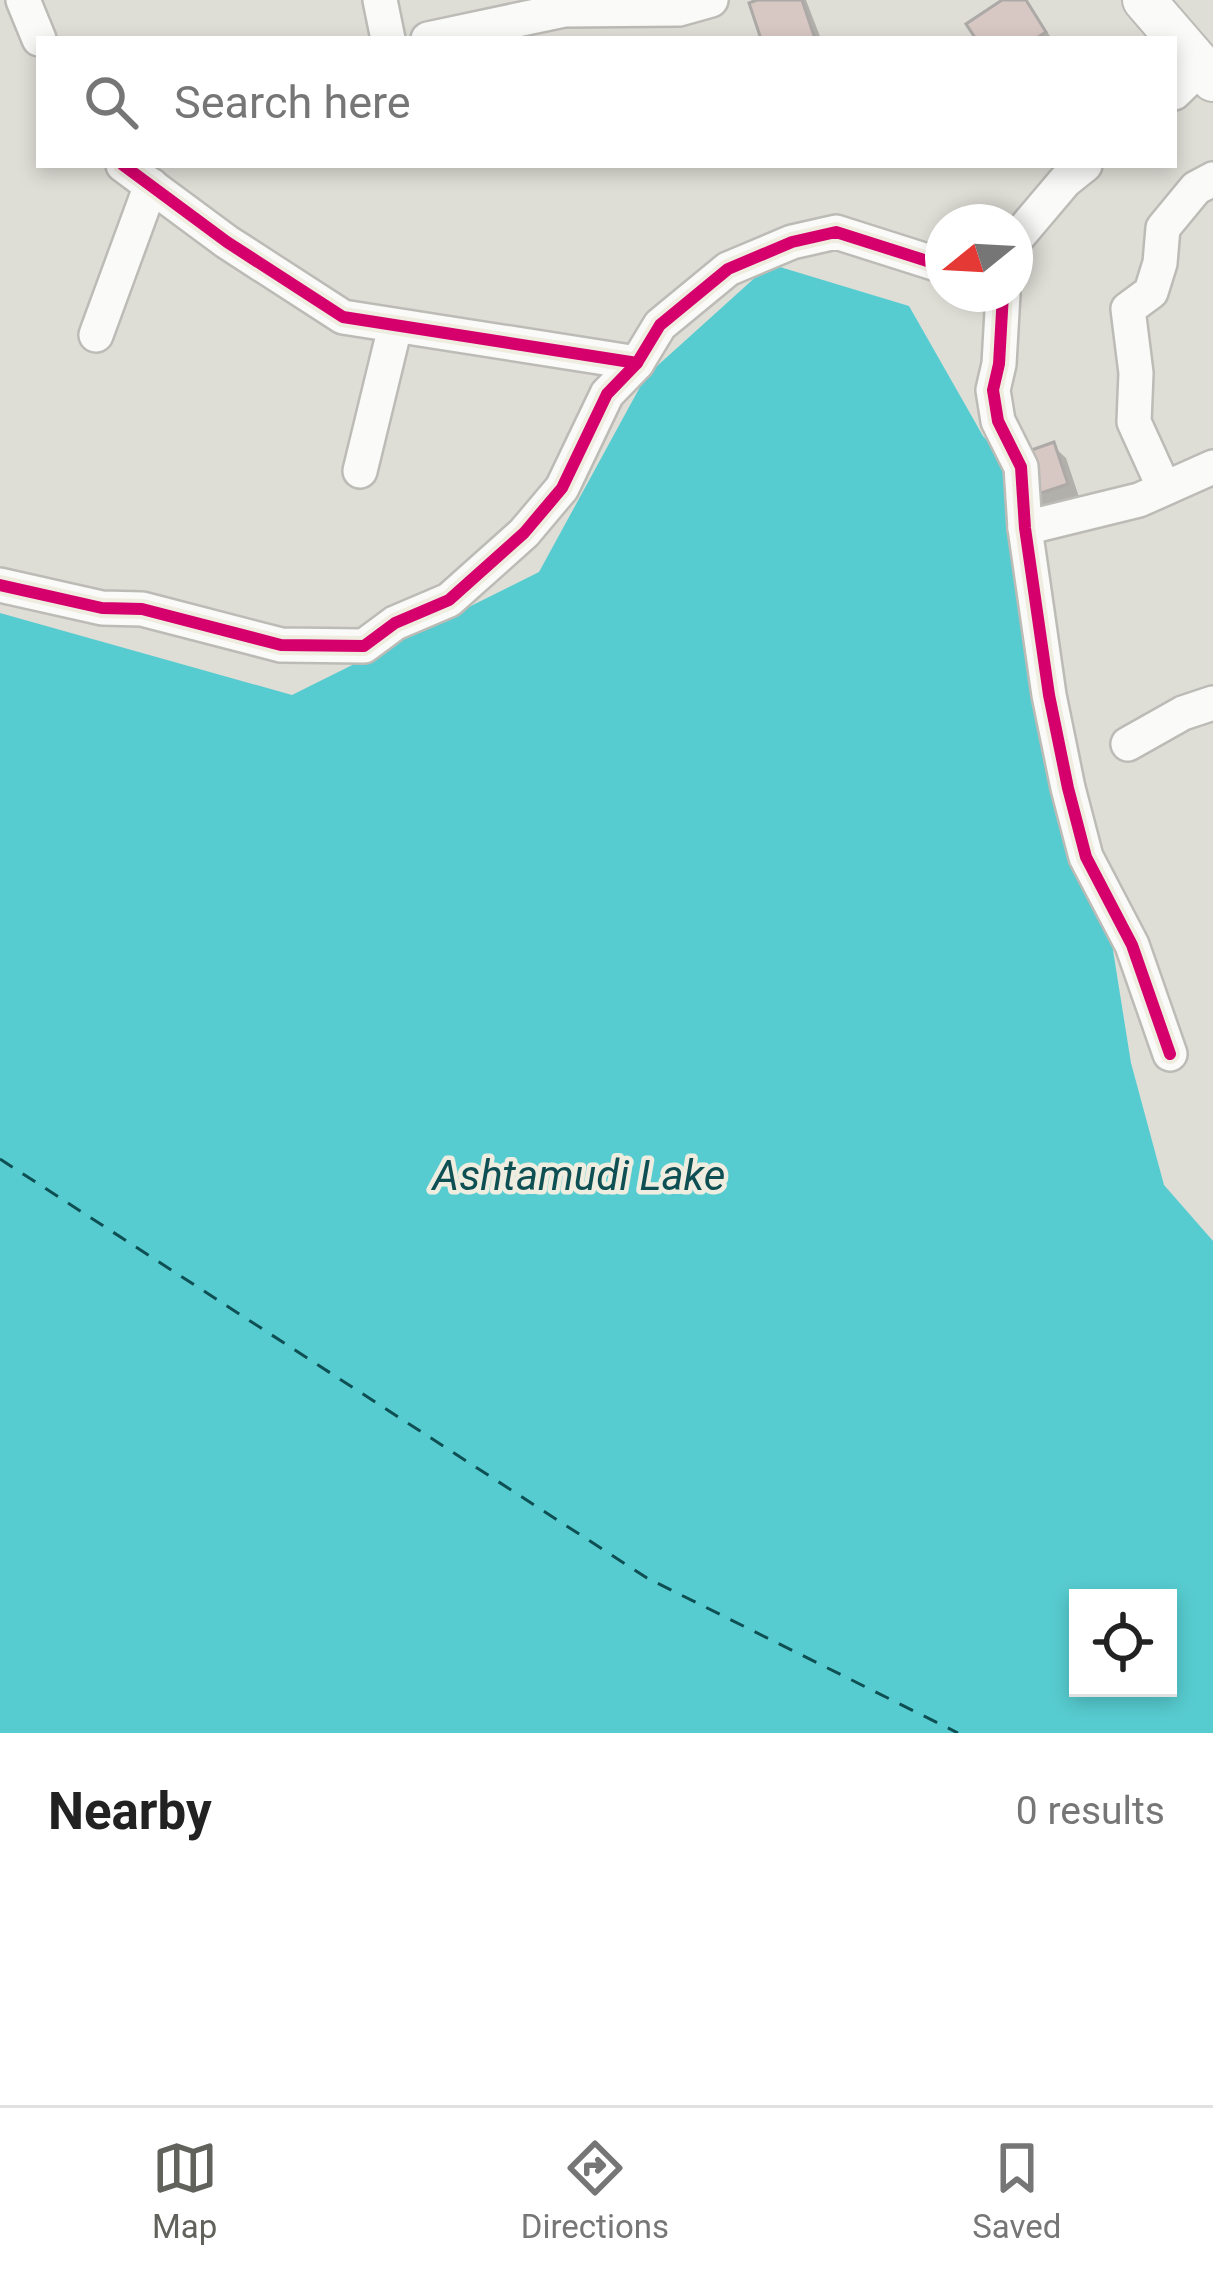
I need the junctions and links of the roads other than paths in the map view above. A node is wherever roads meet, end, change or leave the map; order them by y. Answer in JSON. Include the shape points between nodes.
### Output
{"nodes":[{"id":1,"x":23,"y":0,"type":"edge"},
{"id":2,"x":380,"y":0,"type":"edge"},
{"id":3,"x":711,"y":0,"type":"edge"},
{"id":4,"x":1144,"y":0,"type":"edge"},
{"id":5,"x":563,"y":5,"type":"edge"},
{"id":6,"x":38,"y":36,"type":"edge"},
{"id":7,"x":387,"y":36,"type":"edge"},
{"id":8,"x":440,"y":36,"type":"edge"},
{"id":9,"x":1167,"y":36,"type":"edge"},
{"id":10,"x":1177,"y":51,"type":"edge"},
{"id":11,"x":1196,"y":80,"type":"edge"},
{"id":12,"x":127,"y":168,"type":"edge"},
{"id":13,"x":1081,"y":168,"type":"edge"},
{"id":14,"x":1213,"y":179,"type":"edge"},
{"id":15,"x":151,"y":185,"type":"junction"},
{"id":16,"x":1033,"y":219,"type":"edge"},
{"id":17,"x":925,"y":260,"type":"edge"},
{"id":18,"x":1003,"y":312,"type":"edge"},
{"id":19,"x":395,"y":327,"type":"junction"},
{"id":20,"x":96,"y":335,"type":"dead end"},
{"id":21,"x":637,"y":363,"type":"junction"},
{"id":22,"x":1213,"y":467,"type":"edge"},
{"id":23,"x":360,"y":471,"type":"dead end"},
{"id":24,"x":1164,"y":488,"type":"junction"},
{"id":25,"x":1025,"y":528,"type":"junction"},
{"id":26,"x":0,"y":585,"type":"edge"},
{"id":27,"x":1213,"y":703,"type":"edge"},
{"id":28,"x":1128,"y":744,"type":"dead end"},
{"id":29,"x":1170,"y":1054,"type":"dead end"}],
"edges":[{"from":1,"to":6,"type":"street"},
{"from":2,"to":7,"type":"street"},
{"from":3,"to":5,"type":"street","via":[[679,9]]},
{"from":4,"to":9,"type":"main road"},
{"from":5,"to":8,"type":"street"},
{"from":10,"to":11,"type":"main road"},
{"from":12,"to":15,"type":"street"},
{"from":13,"to":16,"type":"street"},
{"from":14,"to":24,"type":"street","via":[[1162,228],[1151,292],[1128,309],[1134,422]]},
{"from":15,"to":19,"type":"street","via":[[343,317]]},
{"from":15,"to":20,"type":"street"},
{"from":17,"to":21,"type":"street","via":[[836,232],[792,242],[728,269],[660,325]]},
{"from":18,"to":25,"type":"street","via":[[994,390],[998,421],[1021,467]]},
{"from":19,"to":21,"type":"street"},
{"from":19,"to":23,"type":"street"},
{"from":21,"to":26,"type":"street","via":[[607,394],[562,488],[524,533],[449,600],[364,646],[280,646],[142,609]]},
{"from":22,"to":24,"type":"street"},
{"from":24,"to":25,"type":"street"},
{"from":25,"to":29,"type":"street","via":[[1049,695],[1086,857],[1132,945]]},
{"from":27,"to":28,"type":"street"}]}
